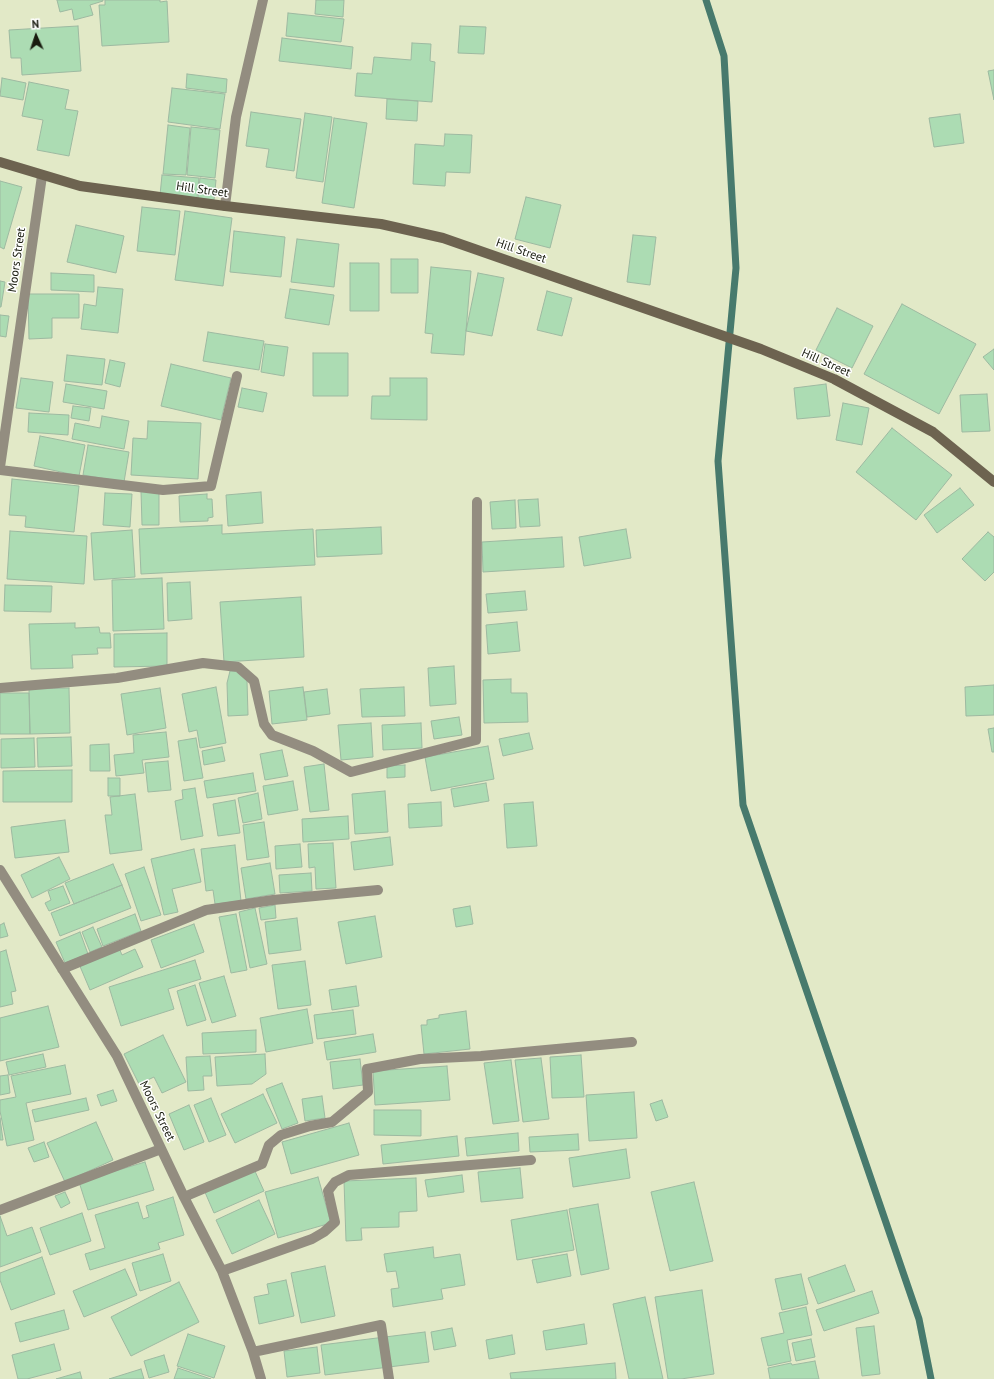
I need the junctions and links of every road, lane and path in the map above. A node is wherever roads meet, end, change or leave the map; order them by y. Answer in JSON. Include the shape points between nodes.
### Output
{"nodes":[{"id":1,"x":263,"y":0,"type":"edge"},
{"id":2,"x":0,"y":162,"type":"edge"},
{"id":3,"x":42,"y":176,"type":"junction"},
{"id":4,"x":225,"y":206,"type":"junction"},
{"id":5,"x":237,"y":376,"type":"dead end"},
{"id":6,"x":0,"y":468,"type":"edge"},
{"id":7,"x":994,"y":482,"type":"edge"},
{"id":8,"x":477,"y":502,"type":"dead end"},
{"id":9,"x":0,"y":688,"type":"edge"},
{"id":10,"x":0,"y":870,"type":"edge"},
{"id":11,"x":378,"y":890,"type":"dead end"},
{"id":12,"x":62,"y":969,"type":"junction"},
{"id":13,"x":632,"y":1042,"type":"dead end"},
{"id":14,"x":161,"y":1149,"type":"junction"},
{"id":15,"x":531,"y":1160,"type":"dead end"},
{"id":16,"x":184,"y":1196,"type":"junction"},
{"id":17,"x":0,"y":1210,"type":"edge"},
{"id":18,"x":222,"y":1271,"type":"junction"},
{"id":19,"x":253,"y":1352,"type":"junction"},
{"id":20,"x":261,"y":1379,"type":"edge"},
{"id":21,"x":389,"y":1379,"type":"edge"}],
"edges":[{"from":1,"to":4,"type":"street","via":[[236,117]]},
{"from":2,"to":3,"type":"main road","name":"Hill Street"},
{"from":3,"to":4,"type":"main road","name":"Hill Street","via":[[80,186]]},
{"from":3,"to":6,"type":"street","name":"Moors Street"},
{"from":4,"to":7,"type":"main road","name":"Hill Street","via":[[381,224],[443,238],[714,332],[834,379],[933,432]]},
{"from":5,"to":6,"type":"street","via":[[211,486],[163,490]]},
{"from":8,"to":9,"type":"street","via":[[476,740],[351,772],[312,751],[272,735],[264,724],[254,681],[238,667],[203,663],[117,678]]},
{"from":10,"to":12,"type":"street","name":"Moors Street"},
{"from":11,"to":12,"type":"street","via":[[273,900],[206,910]]},
{"from":12,"to":14,"type":"street","name":"Moors Street","via":[[117,1056]]},
{"from":13,"to":16,"type":"street","via":[[481,1056],[420,1058],[367,1069],[368,1092],[332,1122],[281,1135],[269,1145],[262,1164]]},
{"from":14,"to":16,"type":"street","name":"Moors Street"},
{"from":14,"to":17,"type":"street"},
{"from":15,"to":18,"type":"street","via":[[349,1175],[335,1182],[328,1191],[335,1222],[324,1232],[312,1239]]},
{"from":16,"to":18,"type":"street","name":"Moors Street"},
{"from":18,"to":19,"type":"street","name":"Moors Street"},
{"from":19,"to":20,"type":"street","name":"Moors Street"},
{"from":19,"to":21,"type":"street","via":[[381,1325]]}]}
